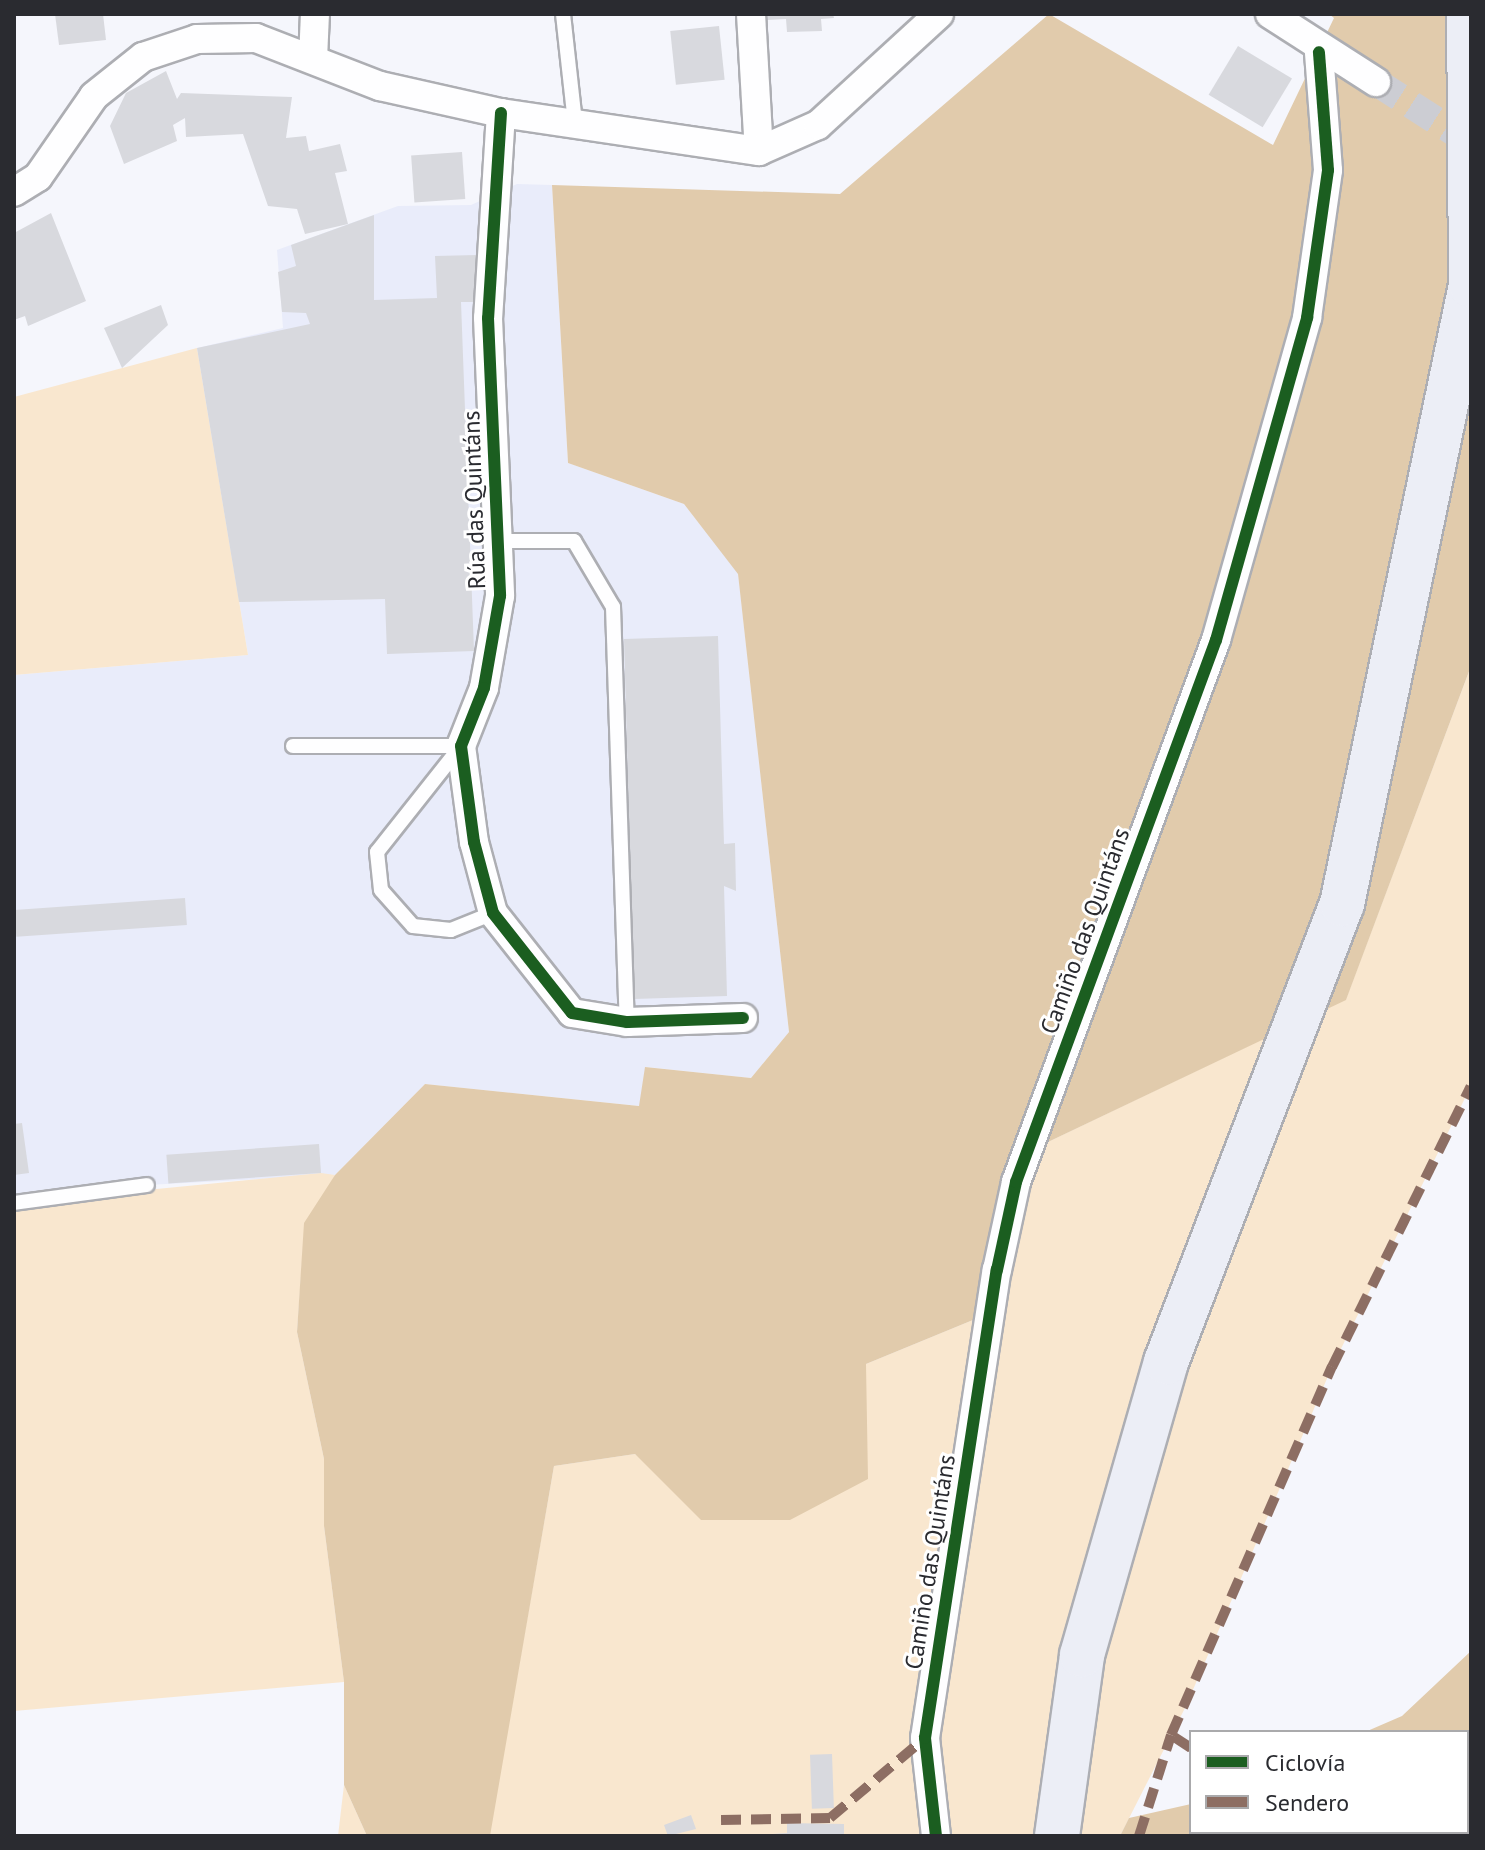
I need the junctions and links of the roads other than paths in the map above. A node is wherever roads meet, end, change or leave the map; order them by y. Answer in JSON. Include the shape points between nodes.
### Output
{"nodes":[{"id":1,"x":315,"y":14,"type":"edge"},
{"id":2,"x":563,"y":14,"type":"edge"},
{"id":3,"x":751,"y":14,"type":"edge"},
{"id":4,"x":939,"y":14,"type":"edge"},
{"id":5,"x":1270,"y":14,"type":"edge"},
{"id":6,"x":1469,"y":14,"type":"edge"},
{"id":7,"x":1319,"y":52,"type":"junction"},
{"id":8,"x":313,"y":59,"type":"junction"},
{"id":9,"x":1376,"y":82,"type":"tunnel mouth"},
{"id":10,"x":501,"y":113,"type":"junction"},
{"id":11,"x":575,"y":123,"type":"junction"},
{"id":12,"x":759,"y":151,"type":"junction"},
{"id":13,"x":14,"y":192,"type":"edge"},
{"id":14,"x":498,"y":541,"type":"junction"},
{"id":15,"x":293,"y":746,"type":"dead end"},
{"id":16,"x":461,"y":746,"type":"junction"},
{"id":17,"x":493,"y":913,"type":"junction"},
{"id":18,"x":743,"y":1018,"type":"dead end"},
{"id":19,"x":627,"y":1022,"type":"junction"},
{"id":20,"x":147,"y":1185,"type":"dead end"},
{"id":21,"x":14,"y":1203,"type":"edge"},
{"id":22,"x":936,"y":1836,"type":"edge"},
{"id":23,"x":1057,"y":1836,"type":"edge"}],
"edges":[{"from":1,"to":8,"type":"street"},
{"from":2,"to":11,"type":"lane"},
{"from":3,"to":12,"type":"street"},
{"from":4,"to":12,"type":"street","via":[[818,125]]},
{"from":5,"to":7,"type":"street"},
{"from":6,"to":23,"type":"highway","via":[[1471,285],[1342,904],[1166,1362],[1082,1655]]},
{"from":7,"to":9,"type":"street"},
{"from":7,"to":22,"type":"street","name":"Camiño das Quintáns","via":[[1328,170],[1307,318],[1216,640],[1016,1182],[997,1270],[925,1738]]},
{"from":8,"to":10,"type":"street","via":[[380,86]]},
{"from":8,"to":13,"type":"street","via":[[256,38],[229,38],[143,57],[94,96],[38,177]]},
{"from":10,"to":11,"type":"street"},
{"from":10,"to":14,"type":"street","name":"Rúa das Quintáns","via":[[488,318]]},
{"from":11,"to":12,"type":"street"},
{"from":14,"to":16,"type":"street","name":"Rúa das Quintáns","via":[[500,596],[490,657]]},
{"from":14,"to":19,"type":"lane","via":[[574,541],[613,607]]},
{"from":15,"to":16,"type":"lane"},
{"from":16,"to":17,"type":"street","name":"Rúa das Quintáns"},
{"from":16,"to":17,"type":"lane","via":[[377,852],[381,890],[413,926],[451,930]]},
{"from":17,"to":19,"type":"street","name":"Rúa das Quintáns","via":[[572,1013]]},
{"from":18,"to":19,"type":"street","name":"Rúa das Quintáns"},
{"from":20,"to":21,"type":"lane"}]}
